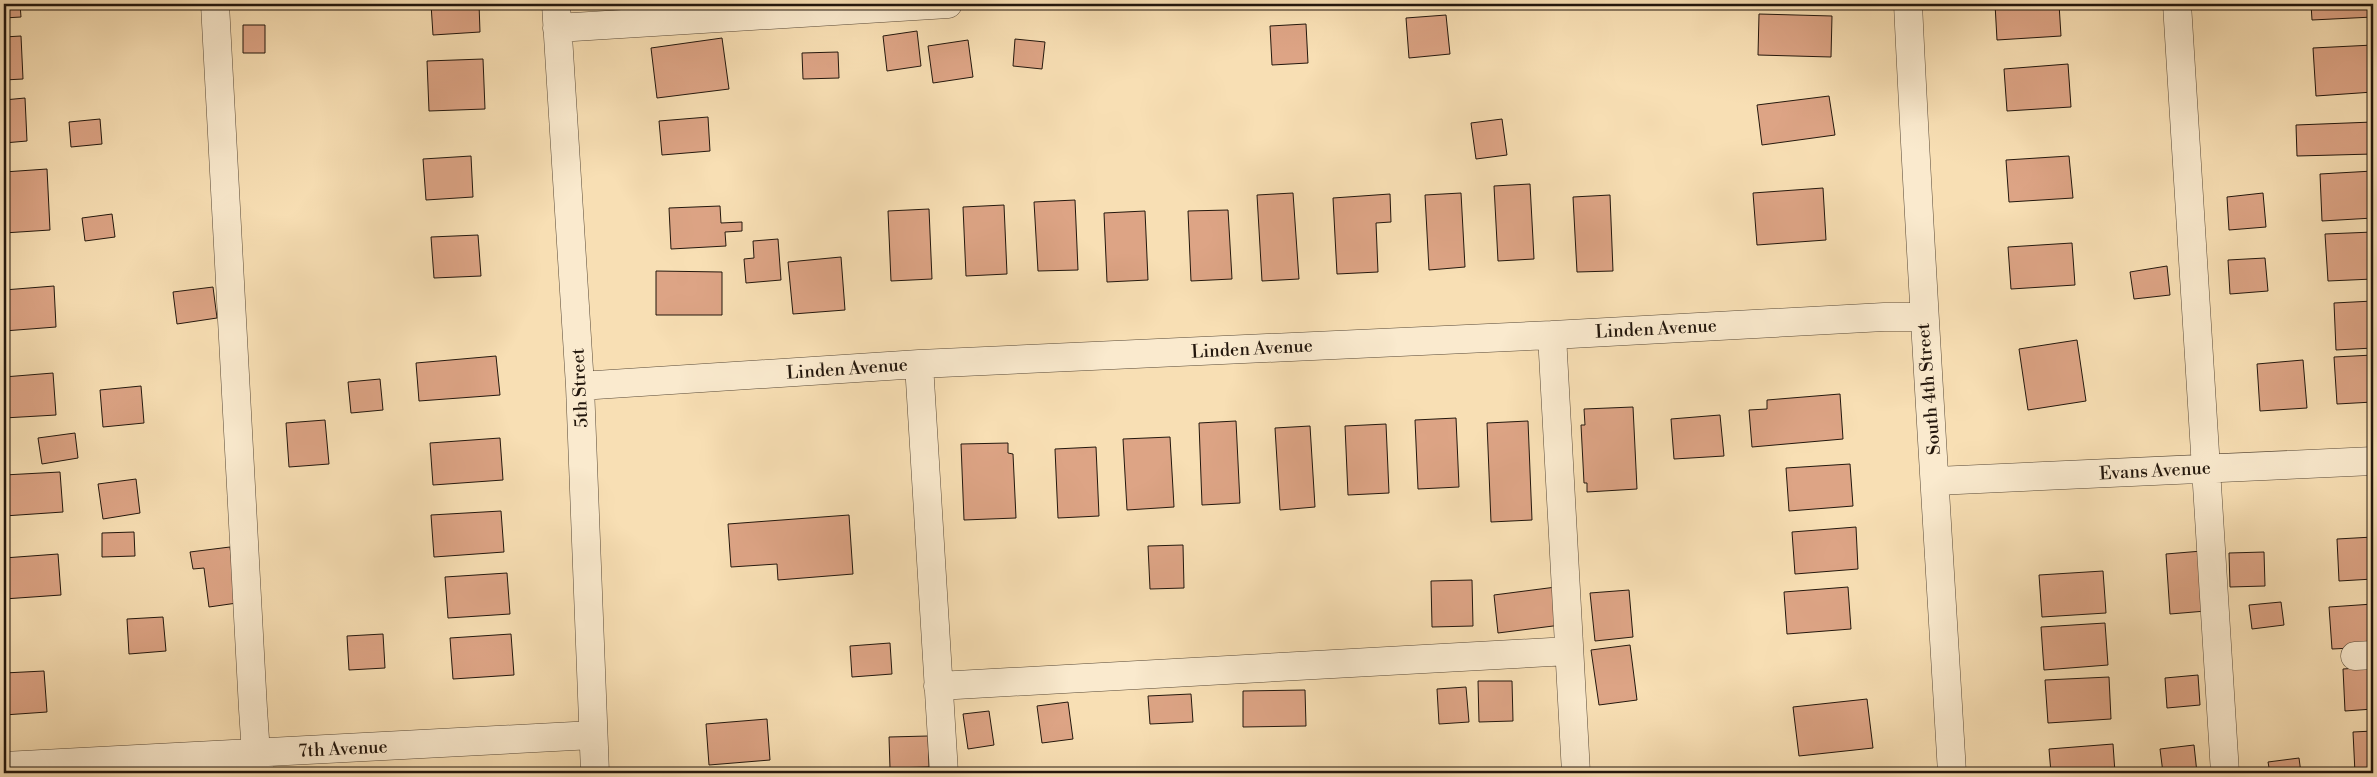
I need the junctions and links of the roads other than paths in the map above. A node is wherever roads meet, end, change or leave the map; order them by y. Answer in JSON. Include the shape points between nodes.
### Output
{"nodes":[{"id":1,"x":215,"y":4,"type":"edge"},
{"id":2,"x":948,"y":4,"type":"edge"},
{"id":3,"x":1908,"y":4,"type":"edge"},
{"id":4,"x":2177,"y":4,"type":"edge"},
{"id":5,"x":835,"y":7,"type":"edge"},
{"id":6,"x":556,"y":16,"type":"edge"},
{"id":7,"x":1923,"y":317,"type":"junction"},
{"id":8,"x":1552,"y":335,"type":"junction"},
{"id":9,"x":919,"y":364,"type":"junction"},
{"id":10,"x":580,"y":386,"type":"junction"},
{"id":11,"x":2373,"y":461,"type":"edge"},
{"id":12,"x":2208,"y":469,"type":"junction"},
{"id":13,"x":1936,"y":481,"type":"junction"},
{"id":14,"x":1569,"y":652,"type":"junction"},
{"id":15,"x":938,"y":686,"type":"junction"},
{"id":16,"x":592,"y":735,"type":"junction"},
{"id":17,"x":258,"y":763,"type":"edge"},
{"id":18,"x":4,"y":766,"type":"edge"},
{"id":19,"x":595,"y":773,"type":"edge"},
{"id":20,"x":944,"y":773,"type":"edge"},
{"id":21,"x":1576,"y":773,"type":"edge"},
{"id":22,"x":1952,"y":773,"type":"edge"},
{"id":23,"x":2225,"y":773,"type":"edge"}],
"edges":[{"from":1,"to":17,"type":"street"},
{"from":2,"to":5,"type":"street"},
{"from":3,"to":7,"type":"street","name":"South 4th Street"},
{"from":4,"to":12,"type":"street"},
{"from":5,"to":6,"type":"street"},
{"from":6,"to":10,"type":"street","name":"5th Street"},
{"from":7,"to":8,"type":"street","name":"Linden Avenue"},
{"from":7,"to":13,"type":"street","name":"South 4th Street"},
{"from":8,"to":9,"type":"street","name":"Linden Avenue"},
{"from":8,"to":14,"type":"street"},
{"from":9,"to":10,"type":"street","name":"Linden Avenue"},
{"from":9,"to":15,"type":"street"},
{"from":10,"to":16,"type":"street","name":"5th Street"},
{"from":11,"to":12,"type":"street","name":"Evans Avenue"},
{"from":12,"to":13,"type":"street","name":"Evans Avenue"},
{"from":12,"to":23,"type":"street"},
{"from":13,"to":22,"type":"street","name":"South 4th Street"},
{"from":14,"to":15,"type":"street"},
{"from":14,"to":21,"type":"street"},
{"from":15,"to":20,"type":"street"},
{"from":16,"to":17,"type":"street","name":"7th Avenue"},
{"from":16,"to":19,"type":"street","name":"5th Street"},
{"from":17,"to":18,"type":"street","name":"7th Avenue"}]}
